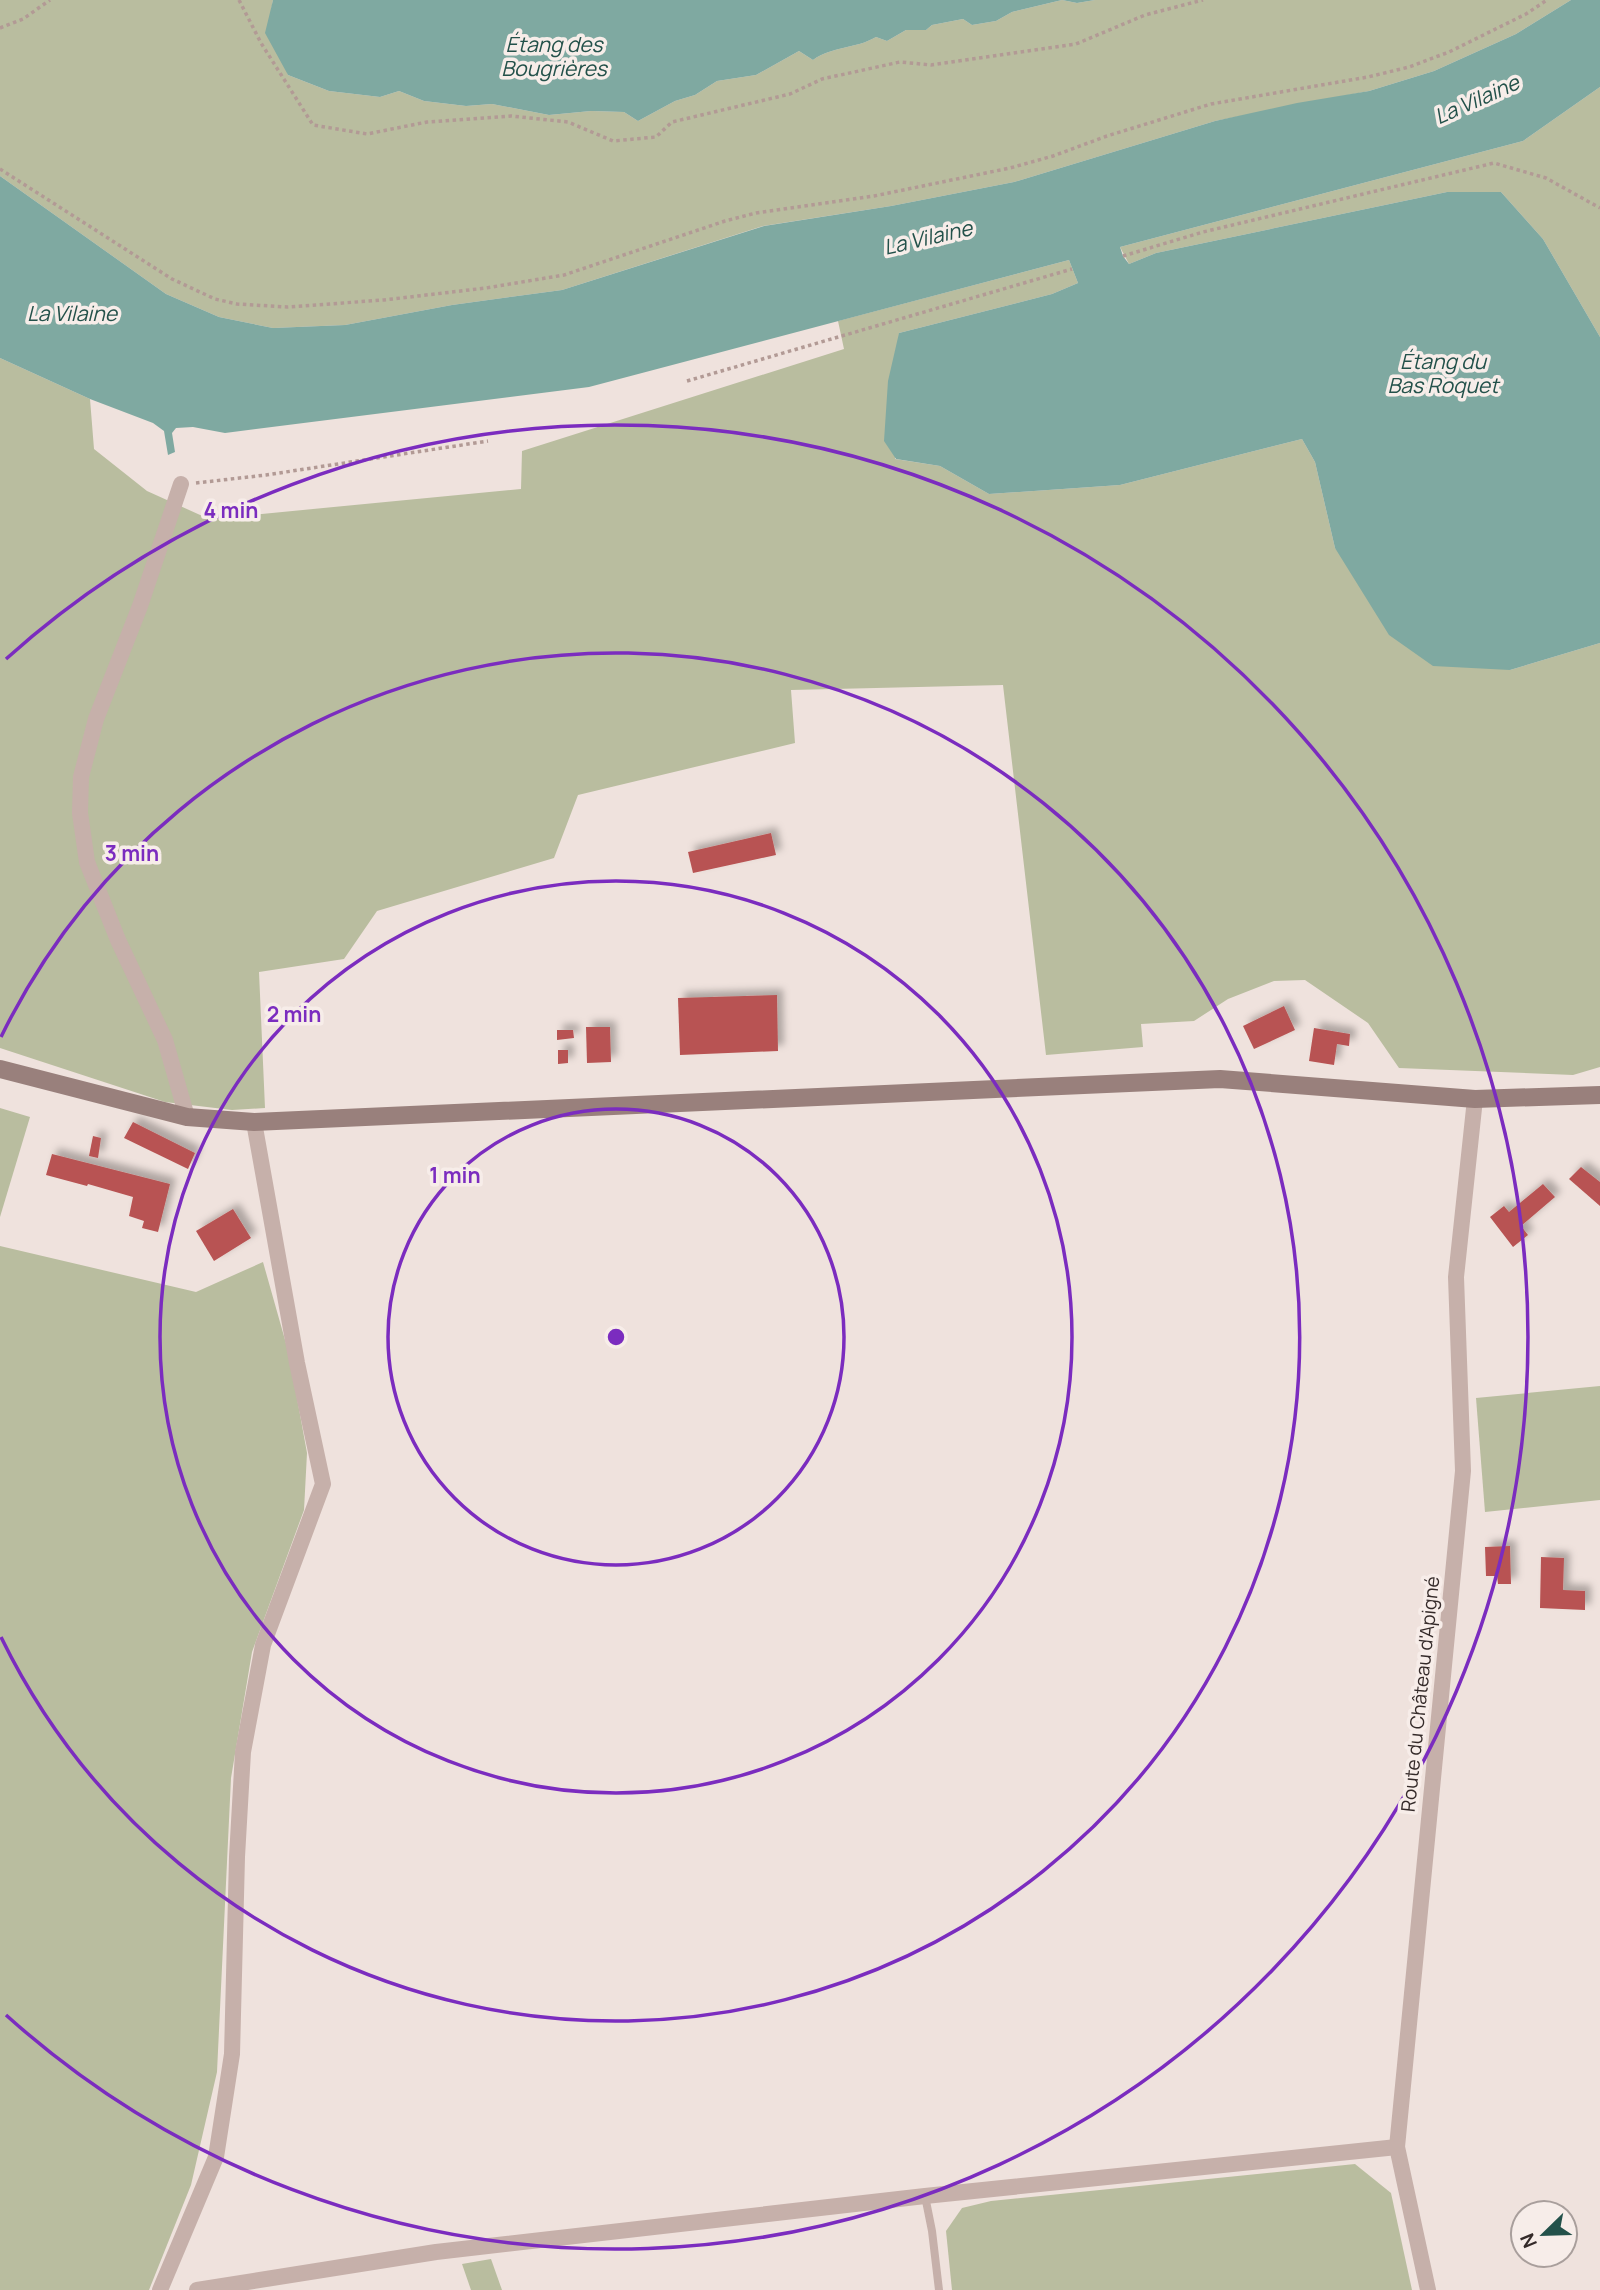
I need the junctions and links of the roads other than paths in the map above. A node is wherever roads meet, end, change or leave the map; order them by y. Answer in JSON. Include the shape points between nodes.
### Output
{"nodes":[{"id":1,"x":181,"y":484,"type":"road end"},
{"id":2,"x":0,"y":1069,"type":"edge"},
{"id":3,"x":1600,"y":1095,"type":"edge"},
{"id":4,"x":1475,"y":1099,"type":"junction"},
{"id":5,"x":187,"y":1117,"type":"junction"},
{"id":6,"x":254,"y":1122,"type":"junction"},
{"id":7,"x":1397,"y":2147,"type":"junction"},
{"id":8,"x":925,"y":2196,"type":"junction"},
{"id":9,"x":160,"y":2290,"type":"edge"},
{"id":10,"x":197,"y":2290,"type":"edge"},
{"id":11,"x":939,"y":2290,"type":"edge"},
{"id":12,"x":1428,"y":2290,"type":"edge"}],
"edges":[{"from":1,"to":5,"type":"street","via":[[141,606],[96,719],[81,777],[80,813],[87,862],[164,1040]]},
{"from":2,"to":5,"type":"street"},
{"from":3,"to":4,"type":"street"},
{"from":4,"to":6,"type":"street","via":[[1220,1079]]},
{"from":4,"to":7,"type":"street","name":"Route du Château d'Apigné","via":[[1456,1278],[1463,1471]]},
{"from":5,"to":6,"type":"street"},
{"from":6,"to":9,"type":"street","via":[[323,1484],[263,1646],[243,1752],[232,2054],[216,2157]]},
{"from":7,"to":8,"type":"street"},
{"from":7,"to":12,"type":"street","name":"Route du Château d'Apigné"},
{"from":8,"to":10,"type":"street","via":[[436,2252]]},
{"from":8,"to":11,"type":"lane"}]}
